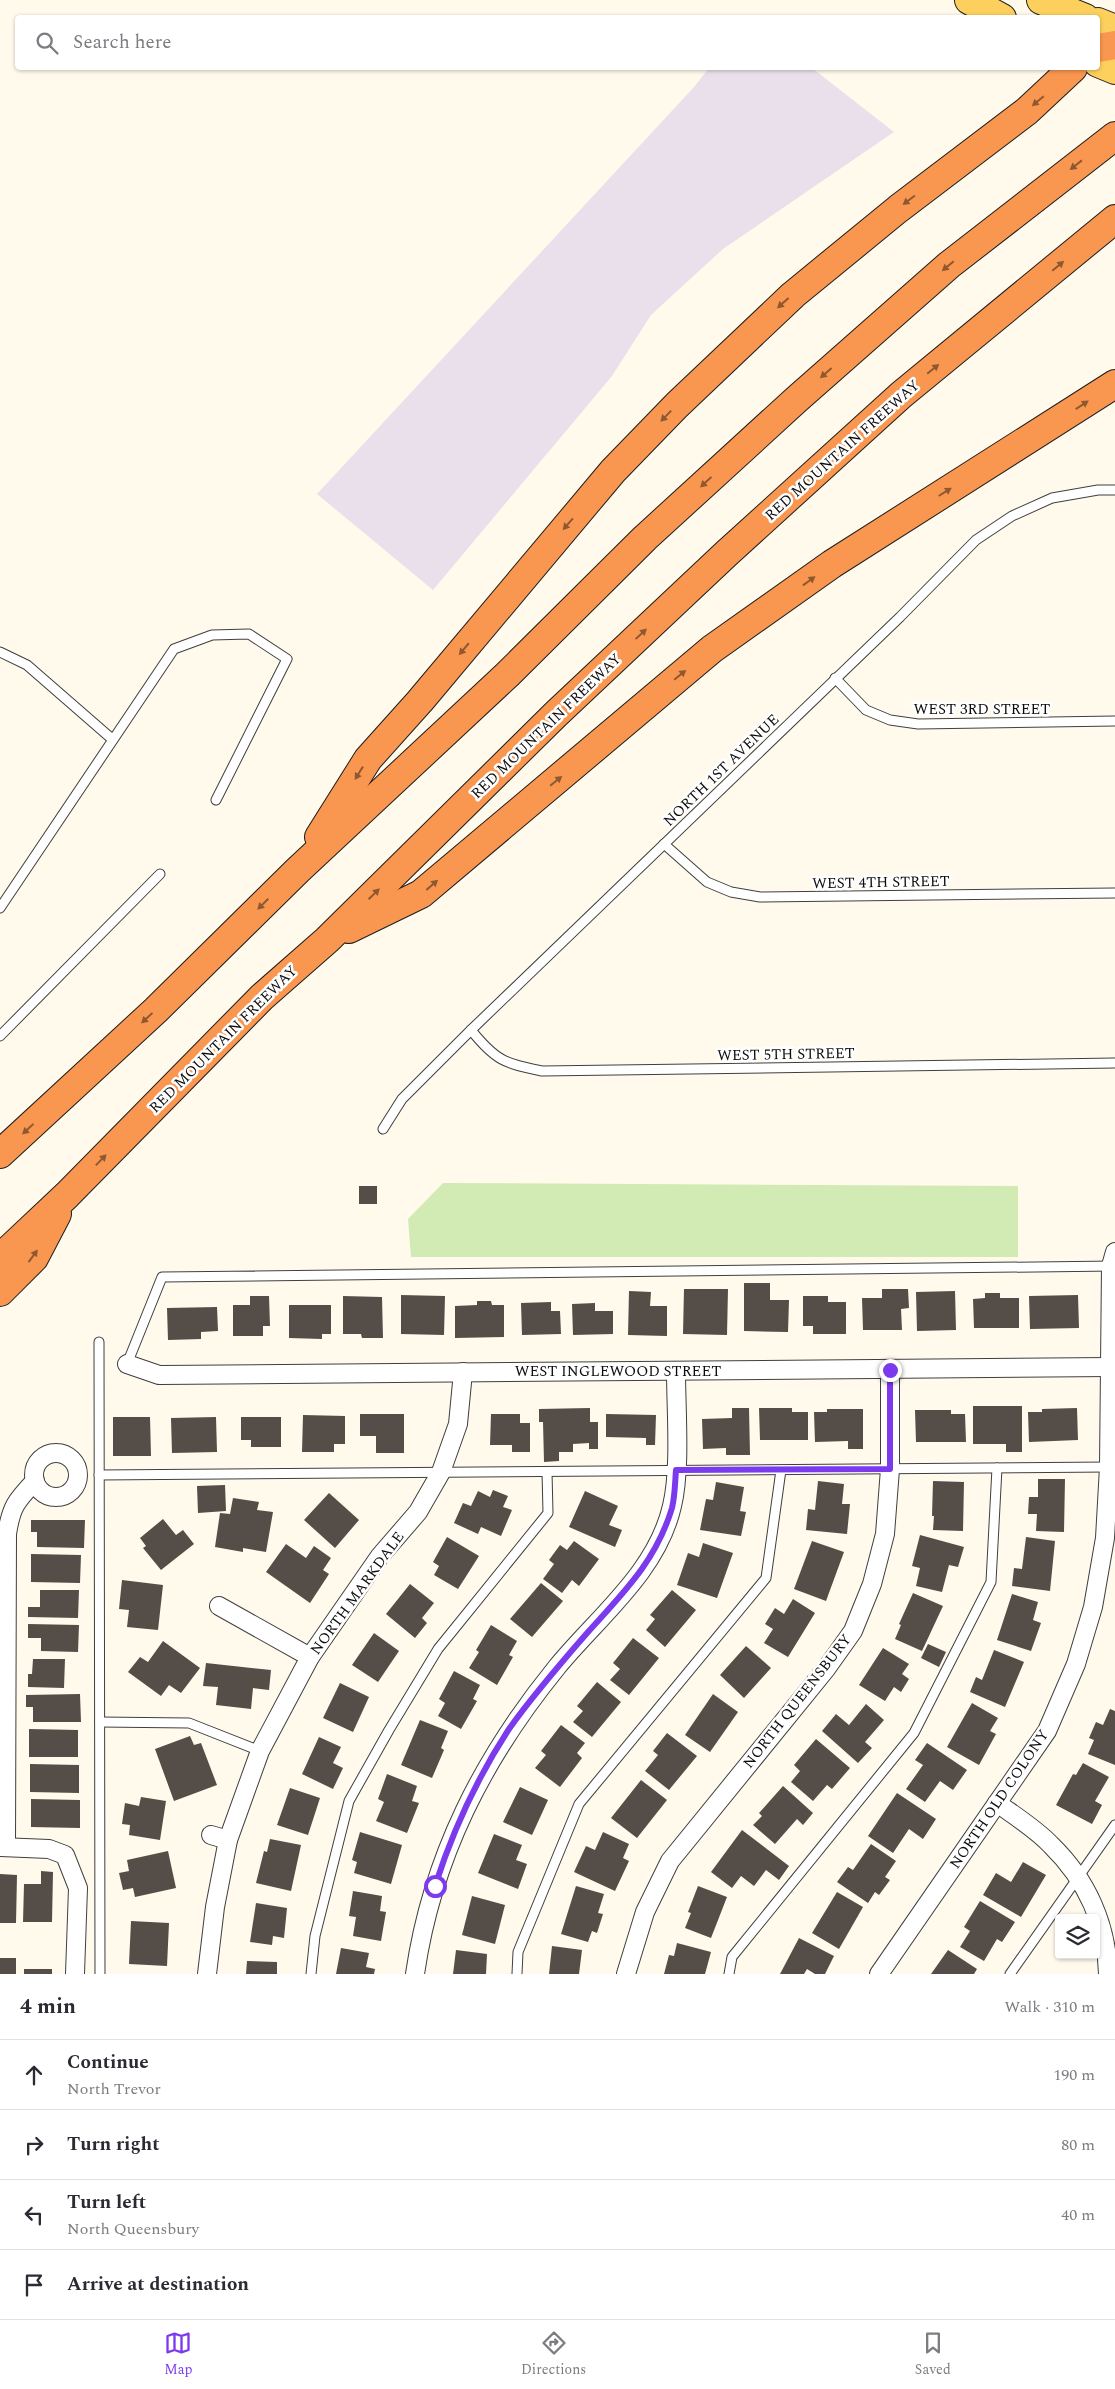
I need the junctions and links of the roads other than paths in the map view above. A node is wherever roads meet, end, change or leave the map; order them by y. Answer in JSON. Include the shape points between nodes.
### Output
{"nodes":[{"id":1,"x":969,"y":0,"type":"edge"},
{"id":2,"x":1041,"y":0,"type":"edge"},
{"id":3,"x":996,"y":15,"type":"edge"},
{"id":4,"x":1078,"y":15,"type":"edge"},
{"id":5,"x":1100,"y":23,"type":"edge"},
{"id":6,"x":1115,"y":29,"type":"edge"},
{"id":7,"x":1115,"y":45,"type":"edge"},
{"id":8,"x":1100,"y":48,"type":"edge"},
{"id":9,"x":1100,"y":64,"type":"edge"},
{"id":10,"x":1071,"y":70,"type":"edge"},
{"id":11,"x":1115,"y":70,"type":"edge"},
{"id":12,"x":1115,"y":136,"type":"edge"},
{"id":13,"x":1115,"y":219,"type":"edge"},
{"id":14,"x":1115,"y":384,"type":"edge"},
{"id":15,"x":1115,"y":490,"type":"edge"},
{"id":16,"x":0,"y":652,"type":"edge"},
{"id":17,"x":835,"y":678,"type":"junction"},
{"id":18,"x":1115,"y":721,"type":"edge"},
{"id":19,"x":112,"y":739,"type":"junction"},
{"id":20,"x":216,"y":800,"type":"dead end"},
{"id":21,"x":664,"y":844,"type":"junction"},
{"id":22,"x":298,"y":870,"type":"junction"},
{"id":23,"x":160,"y":874,"type":"dead end"},
{"id":24,"x":1115,"y":893,"type":"edge"},
{"id":25,"x":0,"y":908,"type":"edge"},
{"id":26,"x":327,"y":940,"type":"junction"},
{"id":27,"x":471,"y":1030,"type":"junction"},
{"id":28,"x":0,"y":1036,"type":"edge"},
{"id":29,"x":1115,"y":1063,"type":"edge"},
{"id":30,"x":383,"y":1129,"type":"dead end"},
{"id":31,"x":0,"y":1154,"type":"edge"},
{"id":32,"x":67,"y":1195,"type":"junction"},
{"id":33,"x":0,"y":1258,"type":"edge"},
{"id":34,"x":1114,"y":1261,"type":"edge"},
{"id":35,"x":0,"y":1292,"type":"edge"},
{"id":36,"x":99,"y":1342,"type":"dead end"},
{"id":37,"x":127,"y":1364,"type":"joint"},
{"id":38,"x":1110,"y":1367,"type":"junction"},
{"id":39,"x":890,"y":1370,"type":"junction"},
{"id":40,"x":676,"y":1371,"type":"junction"},
{"id":41,"x":463,"y":1372,"type":"junction"},
{"id":42,"x":1109,"y":1467,"type":"junction"},
{"id":43,"x":997,"y":1468,"type":"junction"},
{"id":44,"x":890,"y":1469,"type":"junction"},
{"id":45,"x":676,"y":1470,"type":"junction"},
{"id":46,"x":781,"y":1470,"type":"junction"},
{"id":47,"x":441,"y":1472,"type":"junction"},
{"id":48,"x":547,"y":1472,"type":"junction"},
{"id":49,"x":99,"y":1475,"type":"junction"},
{"id":50,"x":35,"y":1482,"type":"dead end"},
{"id":51,"x":220,"y":1606,"type":"dead end"},
{"id":52,"x":310,"y":1657,"type":"junction"},
{"id":53,"x":3,"y":1672,"type":"edge"},
{"id":54,"x":100,"y":1722,"type":"junction"},
{"id":55,"x":260,"y":1751,"type":"junction"},
{"id":56,"x":997,"y":1803,"type":"junction"},
{"id":57,"x":1115,"y":1825,"type":"edge"},
{"id":58,"x":3,"y":1847,"type":"edge"},
{"id":59,"x":1078,"y":1877,"type":"junction"},
{"id":60,"x":76,"y":1974,"type":"edge"},
{"id":61,"x":100,"y":1974,"type":"edge"},
{"id":62,"x":207,"y":1974,"type":"edge"},
{"id":63,"x":311,"y":1974,"type":"edge"},
{"id":64,"x":415,"y":1974,"type":"edge"},
{"id":65,"x":517,"y":1974,"type":"edge"},
{"id":66,"x":626,"y":1974,"type":"edge"},
{"id":67,"x":729,"y":1974,"type":"edge"},
{"id":68,"x":879,"y":1974,"type":"edge"},
{"id":69,"x":1010,"y":1974,"type":"edge"},
{"id":70,"x":1108,"y":1974,"type":"edge"}],
"edges":[{"from":1,"to":3,"type":"main road"},
{"from":2,"to":4,"type":"main road"},
{"from":5,"to":6,"type":"main road"},
{"from":7,"to":8,"type":"highway"},
{"from":9,"to":11,"type":"main road"},
{"from":10,"to":22,"type":"highway","one_way":true,"via":[[1027,110],[882,221],[793,295],[636,446],[368,758]]},
{"from":12,"to":22,"type":"highway","one_way":true,"via":[[949,265],[797,399],[645,538],[507,674]]},
{"from":26,"to":13,"type":"highway","name":"RED MOUNTAIN FREEWAY","one_way":true,"via":[[556,714],[727,553],[901,395]]},
{"from":26,"to":14,"type":"highway","one_way":true,"via":[[421,894],[712,649],[848,554]]},
{"from":15,"to":17,"type":"lane","name":"NORTH 1ST AVENUE","via":[[1052,498],[1012,516],[976,540]]},
{"from":16,"to":19,"type":"lane","via":[[27,665]]},
{"from":17,"to":18,"type":"lane","name":"WEST 3RD STREET","via":[[866,710],[890,720],[918,724]]},
{"from":17,"to":21,"type":"lane","name":"NORTH 1ST AVENUE"},
{"from":19,"to":20,"type":"lane","via":[[174,649],[212,635],[249,634],[287,659]]},
{"from":19,"to":25,"type":"lane"},
{"from":21,"to":24,"type":"lane","name":"WEST 4TH STREET","via":[[707,882],[731,892],[760,896]]},
{"from":21,"to":27,"type":"lane","name":"NORTH 1ST AVENUE"},
{"from":22,"to":31,"type":"highway","one_way":true,"via":[[156,1010]]},
{"from":23,"to":28,"type":"lane"},
{"from":32,"to":26,"type":"highway","name":"RED MOUNTAIN FREEWAY","one_way":true,"via":[[262,997]]},
{"from":27,"to":29,"type":"lane","name":"WEST 5TH STREET","via":[[487,1050],[510,1064],[542,1071]]},
{"from":27,"to":30,"type":"lane","name":"NORTH 1ST AVENUE","via":[[402,1099]]},
{"from":32,"to":33,"type":"highway","name":"RED MOUNTAIN FREEWAY"},
{"from":35,"to":32,"type":"highway","one_way":true,"via":[[34,1258]]},
{"from":34,"to":37,"type":"lane","via":[[162,1277]]},
{"from":34,"to":38,"type":"street","name":"NORTH OLD COLONY"},
{"from":36,"to":49,"type":"lane"},
{"from":37,"to":41,"type":"street","name":"WEST INGLEWOOD STREET","via":[[159,1375]]},
{"from":38,"to":39,"type":"street","name":"WEST INGLEWOOD STREET"},
{"from":38,"to":42,"type":"street","name":"NORTH OLD COLONY"},
{"from":39,"to":40,"type":"street","name":"WEST INGLEWOOD STREET"},
{"from":39,"to":44,"type":"street","name":"NORTH QUEENSBURY"},
{"from":40,"to":41,"type":"street","name":"WEST INGLEWOOD STREET"},
{"from":40,"to":45,"type":"street"},
{"from":41,"to":47,"type":"street","name":"NORTH MARKDALE","via":[[458,1424]]},
{"from":42,"to":43,"type":"lane"},
{"from":42,"to":56,"type":"street","name":"NORTH OLD COLONY","via":[[1105,1538],[1094,1607],[1076,1664],[1046,1731]]},
{"from":43,"to":44,"type":"lane"},
{"from":43,"to":67,"type":"lane","via":[[991,1582],[914,1734],[732,1958]]},
{"from":44,"to":46,"type":"lane"},
{"from":44,"to":66,"type":"street","name":"NORTH QUEENSBURY","via":[[885,1534],[872,1584],[853,1631],[826,1669],[670,1861],[645,1912]]},
{"from":45,"to":46,"type":"lane"},
{"from":45,"to":48,"type":"lane"},
{"from":45,"to":64,"type":"street","via":[[672,1506],[661,1537],[642,1571],[557,1666],[510,1729],[473,1790],[435,1886],[419,1945]]},
{"from":46,"to":65,"type":"lane","via":[[766,1578],[579,1804],[518,1952]]},
{"from":47,"to":48,"type":"lane"},
{"from":47,"to":49,"type":"lane"},
{"from":47,"to":52,"type":"street","name":"NORTH MARKDALE","via":[[418,1512],[369,1571]]},
{"from":48,"to":63,"type":"lane","via":[[548,1513],[438,1649],[349,1801],[315,1936]]},
{"from":49,"to":54,"type":"lane"},
{"from":50,"to":53,"type":"street","via":[[16,1501],[10,1513]]},
{"from":51,"to":52,"type":"street"},
{"from":52,"to":55,"type":"street","name":"NORTH MARKDALE"},
{"from":53,"to":58,"type":"street"},
{"from":54,"to":55,"type":"lane","via":[[189,1723]]},
{"from":54,"to":61,"type":"lane"},
{"from":55,"to":62,"type":"street","name":"NORTH MARKDALE","via":[[220,1837]]},
{"from":56,"to":59,"type":"street","via":[[1051,1844]]},
{"from":56,"to":68,"type":"street","name":"NORTH OLD COLONY"},
{"from":57,"to":59,"type":"lane"},
{"from":58,"to":60,"type":"street","via":[[49,1849],[65,1855],[78,1888]]},
{"from":59,"to":69,"type":"lane"},
{"from":59,"to":70,"type":"street","via":[[1095,1908],[1106,1942]]}]}
